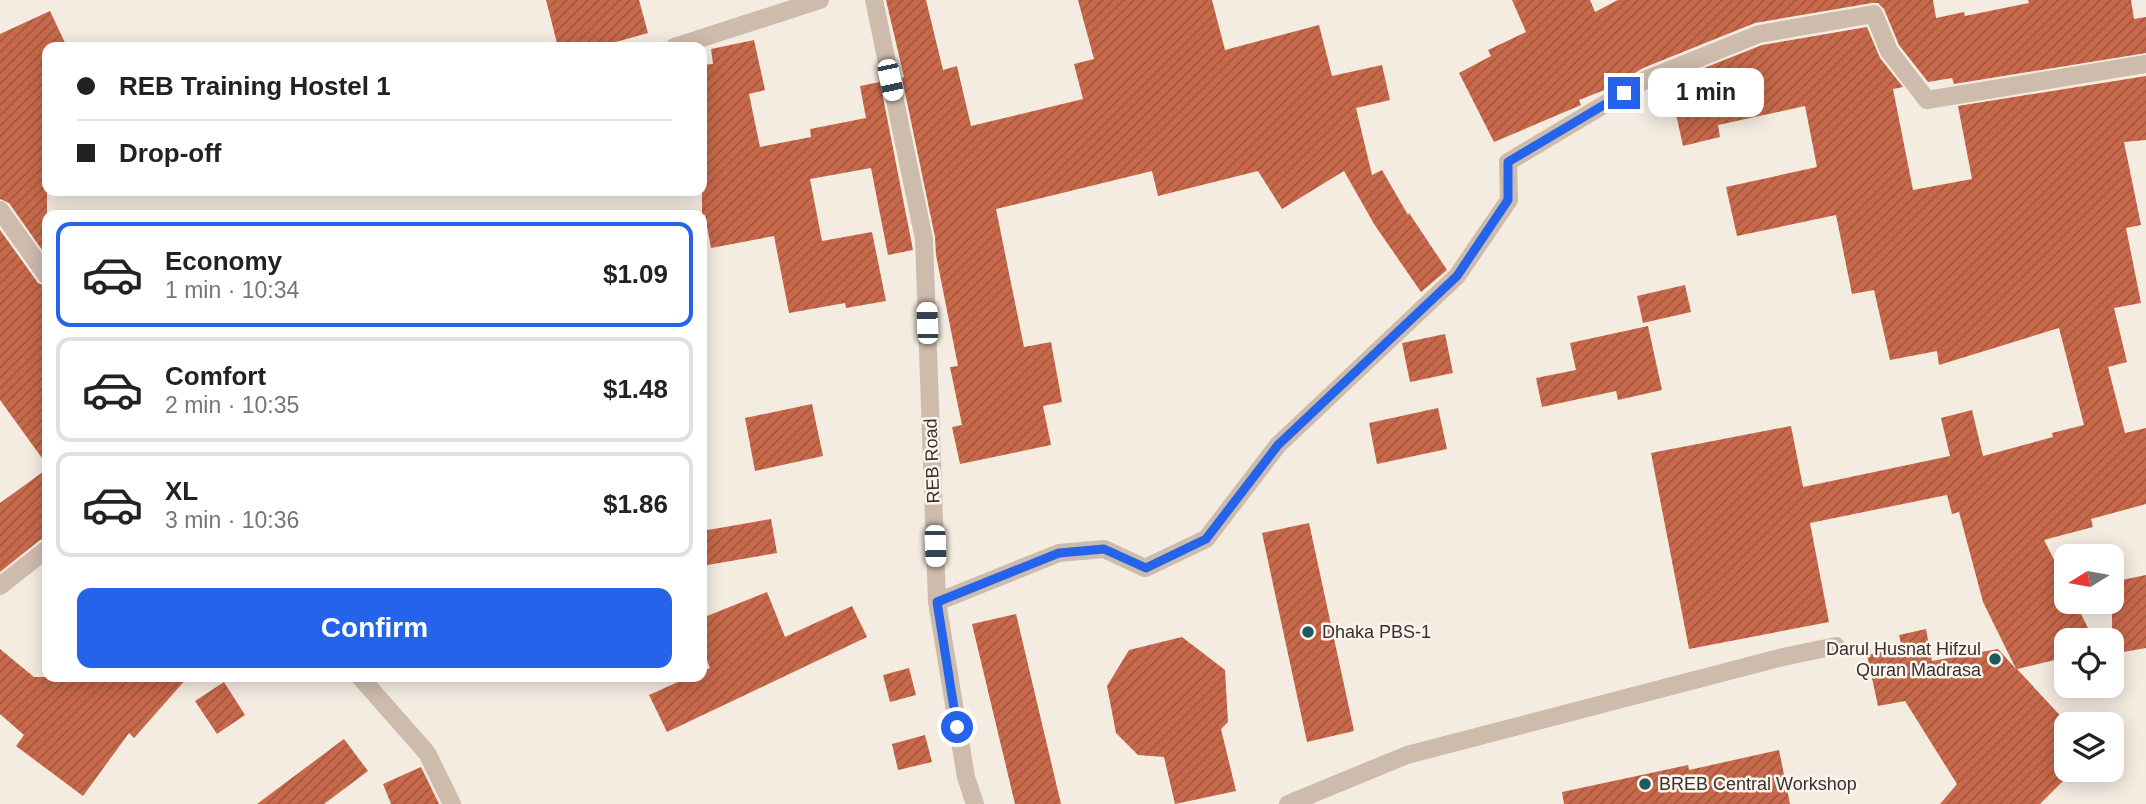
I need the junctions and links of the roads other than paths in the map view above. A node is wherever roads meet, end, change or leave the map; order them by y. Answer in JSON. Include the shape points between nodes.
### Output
{"nodes":[{"id":1,"x":820,"y":0,"type":"edge"},
{"id":2,"x":874,"y":0,"type":"edge"},
{"id":3,"x":690,"y":42,"type":"edge"},
{"id":4,"x":2146,"y":64,"type":"edge"},
{"id":5,"x":0,"y":209,"type":"edge"},
{"id":6,"x":42,"y":269,"type":"edge"},
{"id":7,"x":42,"y":554,"type":"edge"},
{"id":8,"x":0,"y":586,"type":"edge"},
{"id":9,"x":937,"y":602,"type":"junction"},
{"id":10,"x":1836,"y":646,"type":"dead end"},
{"id":11,"x":364,"y":682,"type":"edge"},
{"id":12,"x":452,"y":804,"type":"edge"},
{"id":13,"x":975,"y":804,"type":"edge"},
{"id":14,"x":1288,"y":804,"type":"edge"}],
"edges":[{"from":1,"to":3,"type":"street"},
{"from":2,"to":9,"type":"street","name":"REB Road","via":[[924,239]]},
{"from":4,"to":9,"type":"street","via":[[1927,100],[1889,51],[1874,14],[1759,34],[1647,79],[1508,162],[1508,200],[1457,276],[1278,445],[1206,539],[1146,568],[1104,549],[1059,553]]},
{"from":5,"to":6,"type":"street"},
{"from":7,"to":8,"type":"street"},
{"from":9,"to":13,"type":"street","name":"REB Road","via":[[966,777]]},
{"from":10,"to":14,"type":"street","via":[[1407,755]]},
{"from":11,"to":12,"type":"street","via":[[427,752]]}]}
